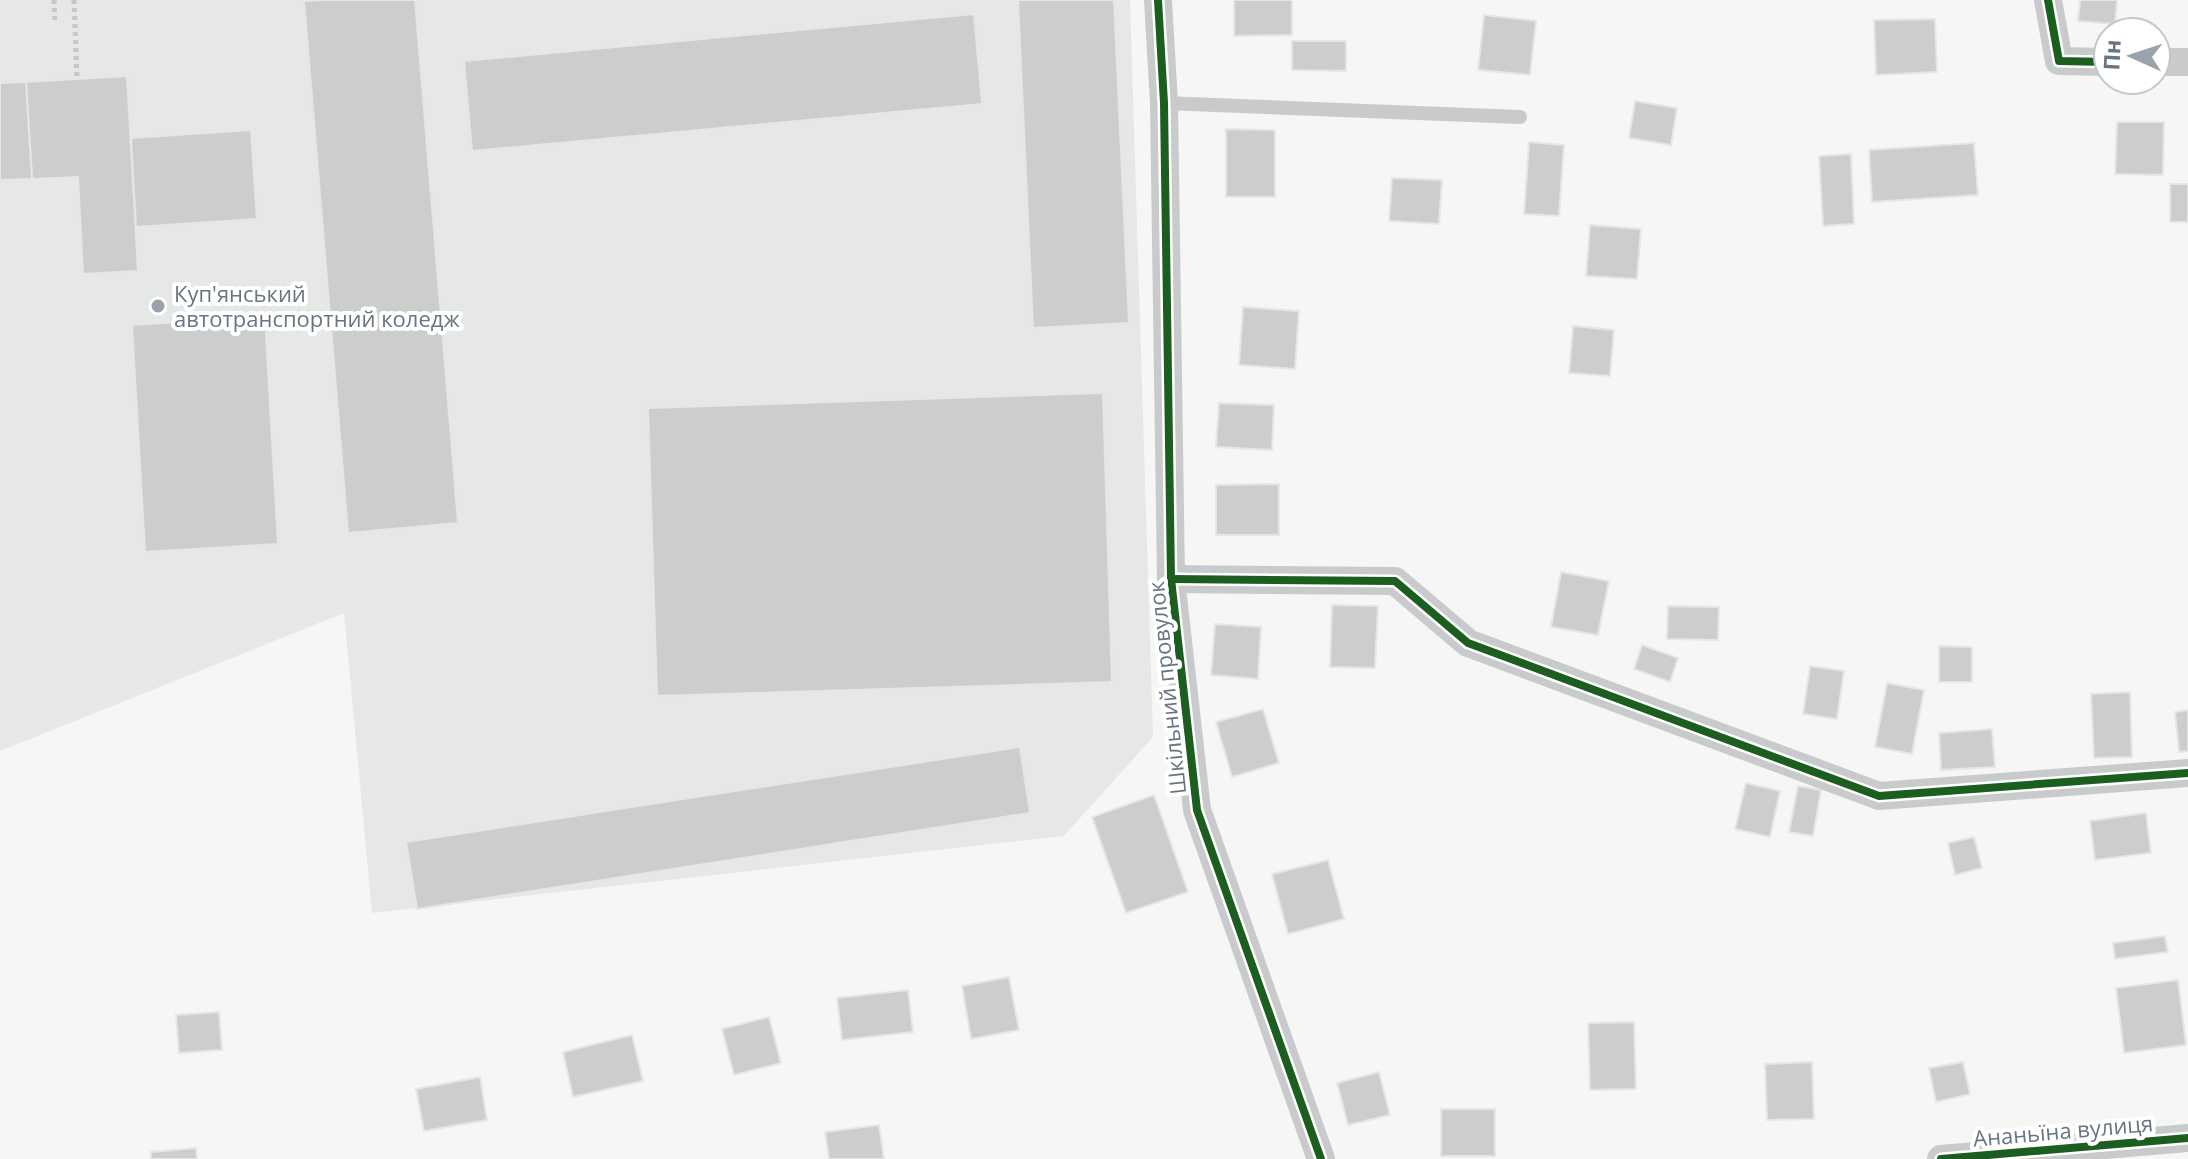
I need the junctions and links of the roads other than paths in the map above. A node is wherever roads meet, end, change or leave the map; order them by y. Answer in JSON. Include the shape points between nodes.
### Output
{"nodes":[{"id":1,"x":1158,"y":0,"type":"edge"},
{"id":2,"x":2048,"y":0,"type":"edge"},
{"id":3,"x":2092,"y":62,"type":"edge"},
{"id":4,"x":1164,"y":103,"type":"junction"},
{"id":5,"x":1520,"y":117,"type":"dead end"},
{"id":6,"x":1171,"y":579,"type":"junction"},
{"id":7,"x":2188,"y":773,"type":"edge"},
{"id":8,"x":2188,"y":1138,"type":"edge"},
{"id":9,"x":1321,"y":1159,"type":"edge"},
{"id":10,"x":1941,"y":1159,"type":"edge"}],
"edges":[{"from":1,"to":4,"type":"street","name":"Шкільний провулок"},
{"from":2,"to":3,"type":"street","via":[[2059,61]]},
{"from":4,"to":5,"type":"lane"},
{"from":4,"to":6,"type":"street","name":"Шкільний провулок"},
{"from":6,"to":7,"type":"street","via":[[1395,581],[1468,643],[1879,796]]},
{"from":6,"to":9,"type":"street","name":"Шкільний провулок","via":[[1197,810]]},
{"from":8,"to":10,"type":"street","name":"Ананьїна вулиця"}]}
